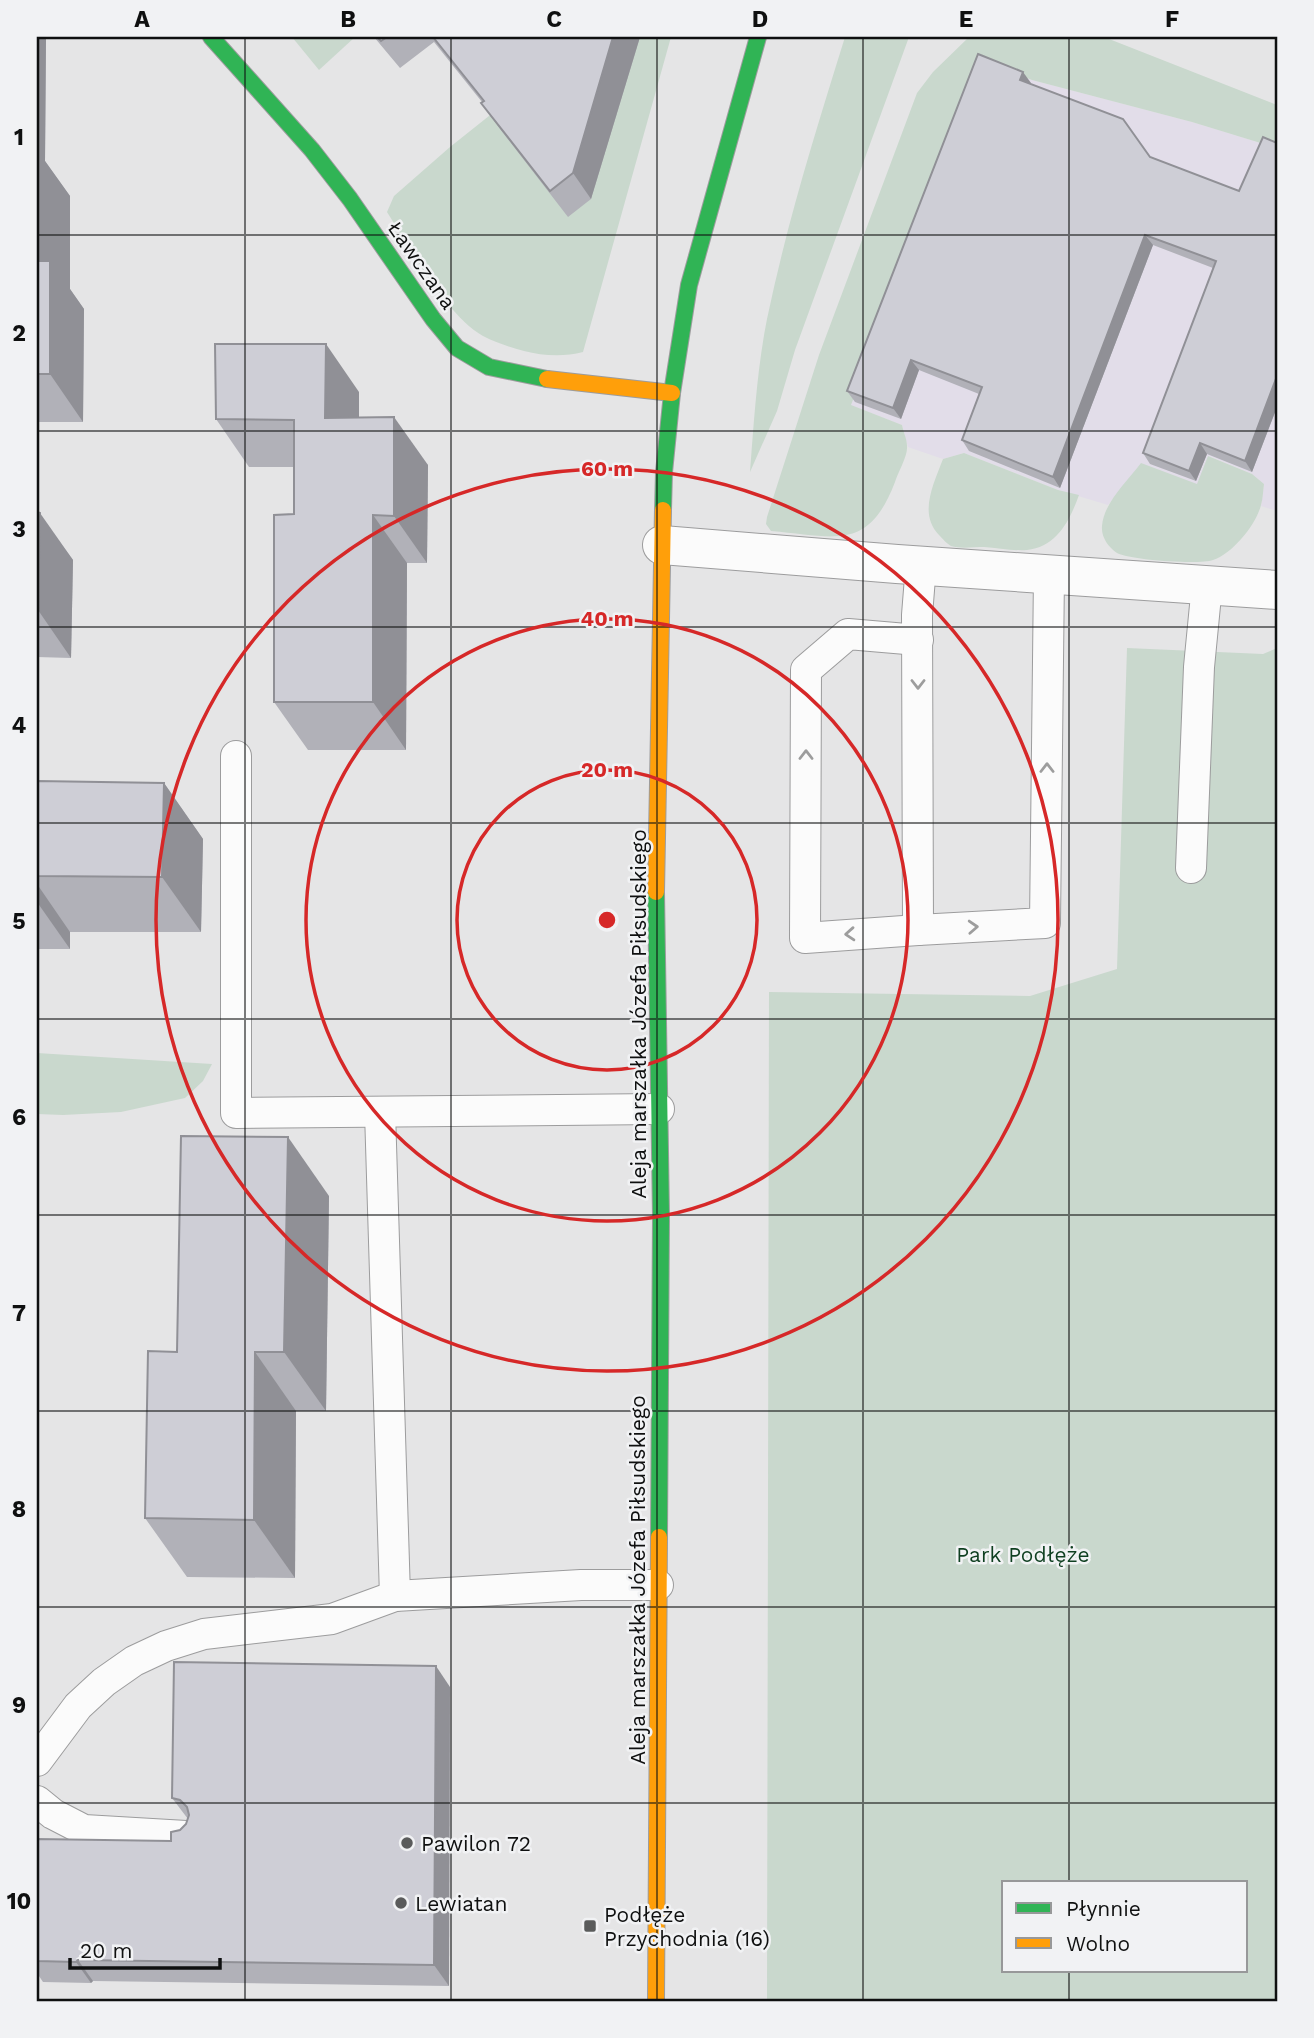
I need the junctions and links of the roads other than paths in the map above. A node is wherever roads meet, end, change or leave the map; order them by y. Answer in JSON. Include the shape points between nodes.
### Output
{"nodes":[{"id":1,"x":211,"y":37,"type":"edge"},
{"id":2,"x":758,"y":37,"type":"edge"},
{"id":3,"x":672,"y":393,"type":"junction"},
{"id":4,"x":662,"y":545,"type":"junction"},
{"id":5,"x":922,"y":565,"type":"junction"},
{"id":6,"x":1049,"y":574,"type":"junction"},
{"id":7,"x":1207,"y":585,"type":"junction"},
{"id":8,"x":1277,"y":590,"type":"edge"},
{"id":9,"x":918,"y":628,"type":"junction"},
{"id":10,"x":236,"y":756,"type":"dead end"},
{"id":11,"x":1191,"y":868,"type":"dead end"},
{"id":12,"x":918,"y":930,"type":"junction"},
{"id":13,"x":659,"y":1109,"type":"junction"},
{"id":14,"x":380,"y":1112,"type":"junction"},
{"id":15,"x":658,"y":1585,"type":"junction"},
{"id":16,"x":396,"y":1596,"type":"junction"},
{"id":17,"x":37,"y":1761,"type":"edge"},
{"id":18,"x":37,"y":1801,"type":"edge"},
{"id":19,"x":186,"y":1836,"type":"edge"},
{"id":20,"x":656,"y":2001,"type":"edge"}],
"edges":[{"from":1,"to":3,"type":"street","name":"Ławczana","via":[[312,150],[457,348],[489,367],[533,377]]},
{"from":2,"to":3,"type":"street","name":"Aleja marszałka Józefa Piłsudskiego","via":[[689,285]]},
{"from":3,"to":4,"type":"street","name":"Aleja marszałka Józefa Piłsudskiego"},
{"from":4,"to":5,"type":"street"},
{"from":4,"to":13,"type":"street","name":"Aleja marszałka Józefa Piłsudskiego","via":[[656,883]]},
{"from":5,"to":6,"type":"street"},
{"from":5,"to":9,"type":"lane"},
{"from":6,"to":7,"type":"street"},
{"from":12,"to":6,"type":"lane","one_way":true,"via":[[1045,923]]},
{"from":7,"to":8,"type":"street"},
{"from":7,"to":11,"type":"lane"},
{"from":9,"to":12,"type":"lane","one_way":true},
{"from":12,"to":9,"type":"lane","one_way":true,"via":[[805,938],[806,670],[848,634]]},
{"from":10,"to":14,"type":"lane","via":[[236,1113]]},
{"from":13,"to":14,"type":"lane"},
{"from":13,"to":15,"type":"street","name":"Aleja marszałka Józefa Piłsudskiego"},
{"from":14,"to":16,"type":"lane"},
{"from":15,"to":16,"type":"lane"},
{"from":15,"to":20,"type":"street","name":"Aleja marszałka Józefa Piłsudskiego"},
{"from":16,"to":17,"type":"lane","via":[[332,1619],[204,1634],[166,1646],[104,1682],[78,1706]]},
{"from":18,"to":19,"type":"lane","via":[[84,1830]]}]}
